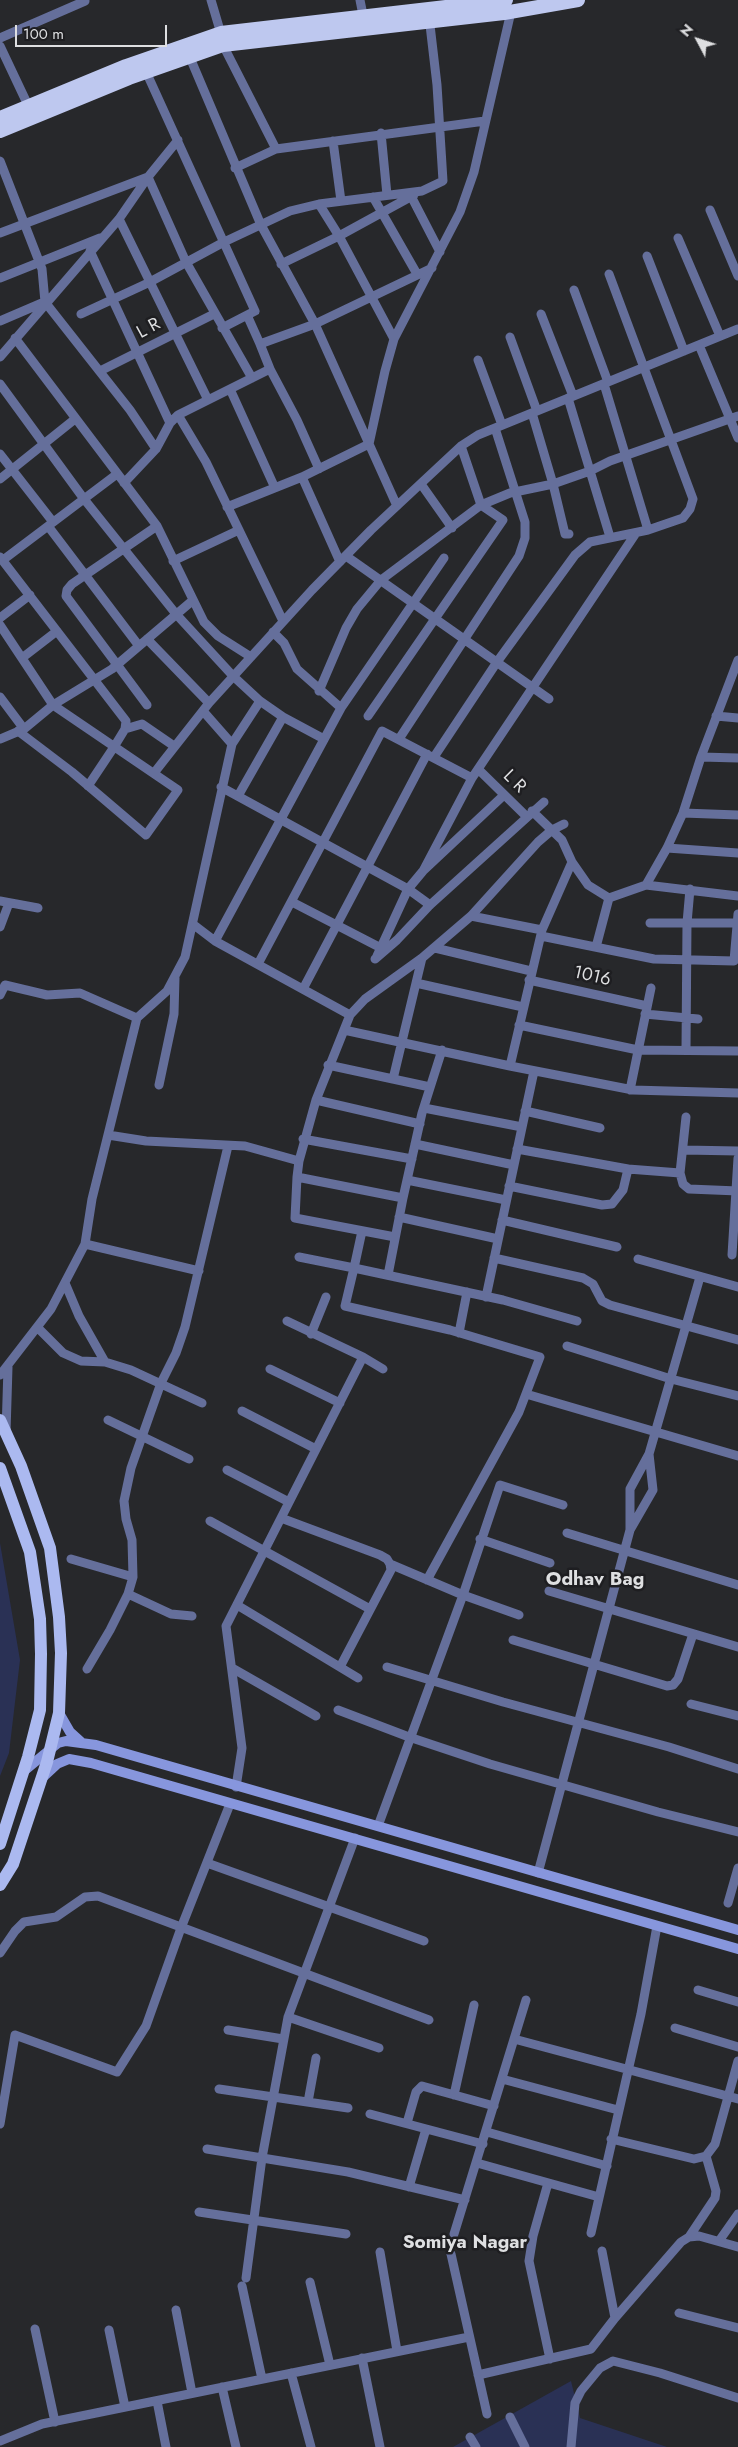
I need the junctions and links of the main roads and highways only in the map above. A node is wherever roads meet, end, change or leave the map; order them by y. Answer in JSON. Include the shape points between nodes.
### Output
{"nodes":[{"id":1,"x":506,"y":0,"type":"edge"},
{"id":2,"x":578,"y":0,"type":"edge"},
{"id":3,"x":0,"y":118,"type":"edge"},
{"id":4,"x":0,"y":131,"type":"edge"},
{"id":5,"x":0,"y":1420,"type":"edge"},
{"id":6,"x":0,"y":1468,"type":"edge"},
{"id":7,"x":59,"y":1713,"type":"junction"},
{"id":8,"x":80,"y":1742,"type":"junction"},
{"id":9,"x":51,"y":1747,"type":"junction"},
{"id":10,"x":24,"y":1772,"type":"junction"},
{"id":11,"x":43,"y":1777,"type":"junction"},
{"id":12,"x":0,"y":1844,"type":"edge"},
{"id":13,"x":0,"y":1885,"type":"edge"},
{"id":14,"x":738,"y":1930,"type":"edge"},
{"id":15,"x":738,"y":1949,"type":"edge"}],
"edges":[{"from":1,"to":3,"type":"highway","via":[[220,33],[126,66]]},
{"from":2,"to":4,"type":"highway","via":[[504,13],[223,45],[130,78]]},
{"from":5,"to":7,"type":"main road","via":[[42,1520],[50,1548],[61,1653]]},
{"from":6,"to":10,"type":"main road","via":[[30,1552],[40,1619],[40,1710]]},
{"from":7,"to":8,"type":"main road"},
{"from":7,"to":9,"type":"main road"},
{"from":8,"to":9,"type":"main road","via":[[66,1741]]},
{"from":8,"to":14,"type":"main road"},
{"from":9,"to":10,"type":"main road"},
{"from":9,"to":11,"type":"main road"},
{"from":10,"to":12,"type":"main road"},
{"from":11,"to":13,"type":"main road","via":[[13,1864]]},
{"from":11,"to":15,"type":"main road","via":[[57,1764],[69,1759],[78,1760]]}]}
